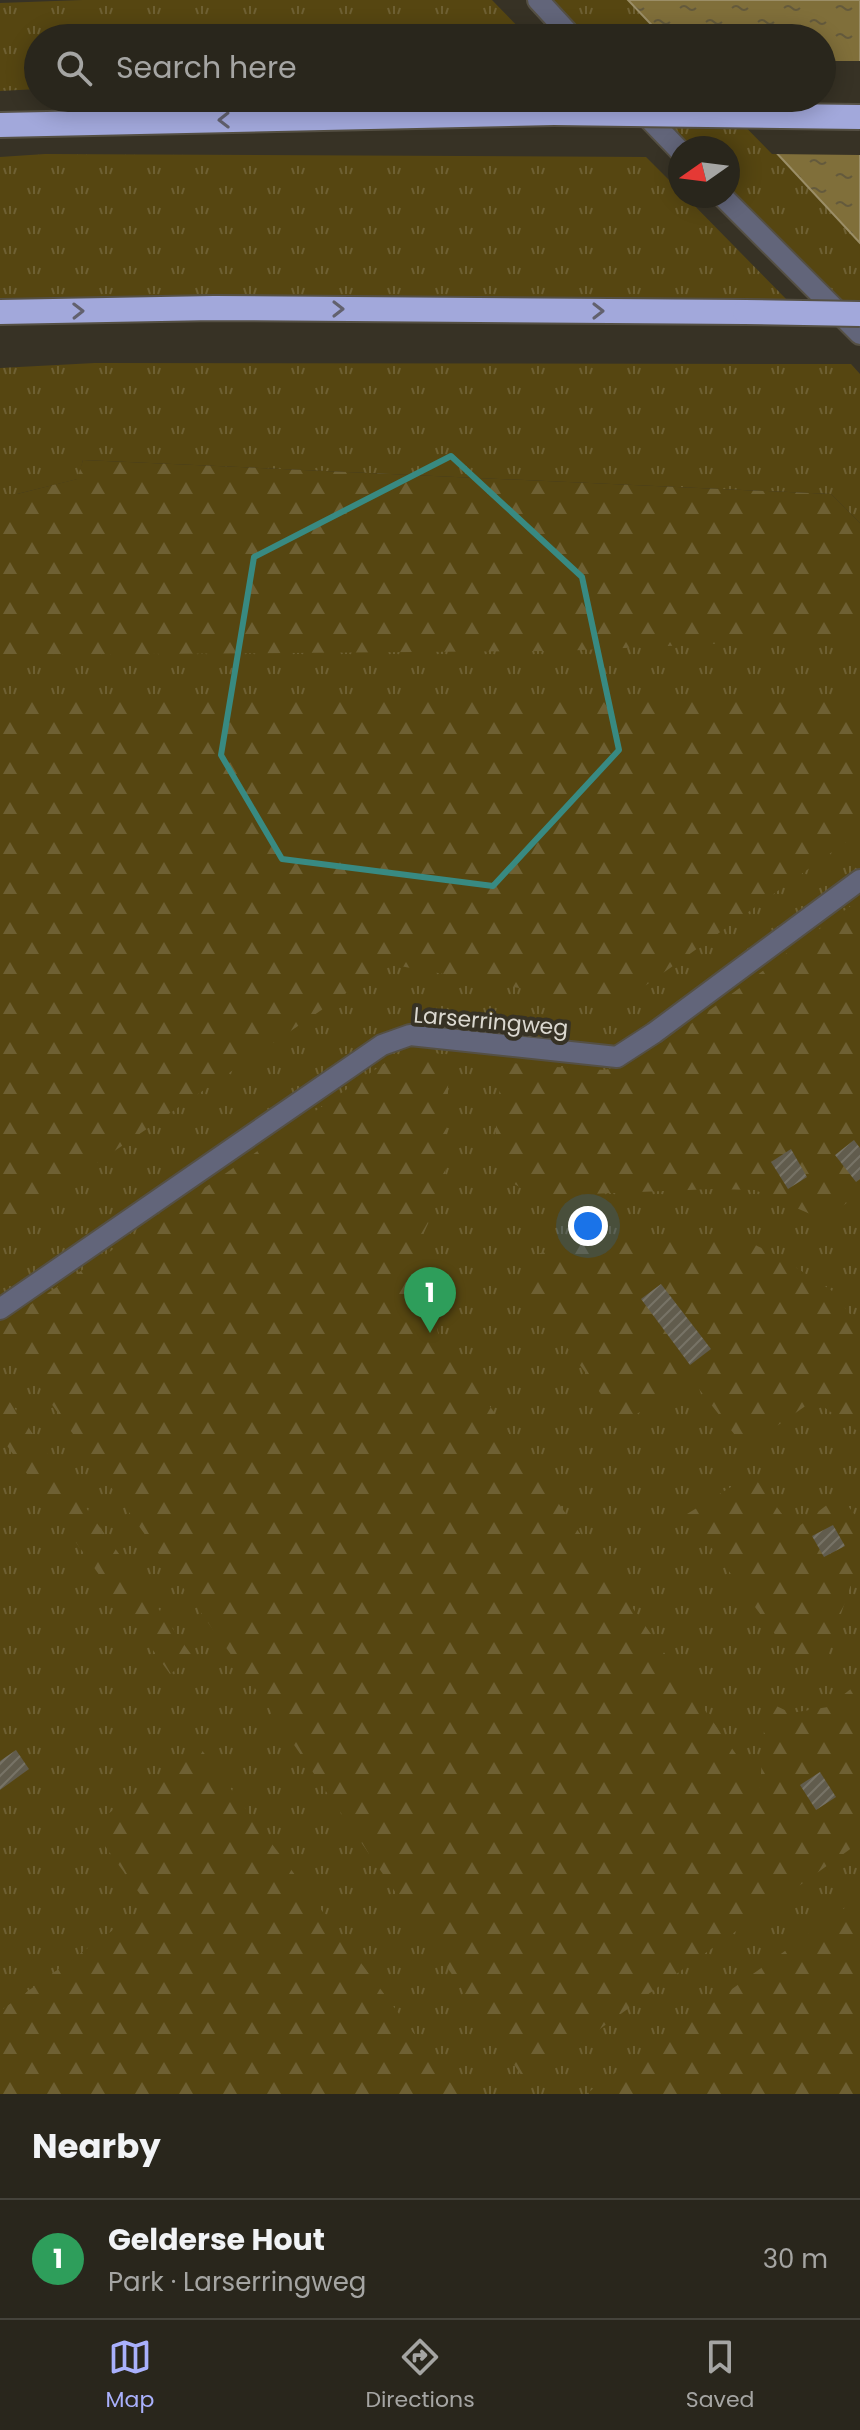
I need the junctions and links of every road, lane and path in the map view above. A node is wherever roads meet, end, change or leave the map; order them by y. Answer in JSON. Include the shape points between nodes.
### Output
{"nodes":[{"id":1,"x":538,"y":0,"type":"edge"},
{"id":2,"x":560,"y":24,"type":"edge"},
{"id":3,"x":642,"y":112,"type":"edge"},
{"id":4,"x":860,"y":117,"type":"edge"},
{"id":5,"x":0,"y":125,"type":"edge"},
{"id":6,"x":668,"y":139,"type":"edge"},
{"id":7,"x":734,"y":208,"type":"edge"},
{"id":8,"x":0,"y":312,"type":"edge"},
{"id":9,"x":860,"y":314,"type":"edge"},
{"id":10,"x":860,"y":334,"type":"edge"},
{"id":11,"x":860,"y":880,"type":"edge"},
{"id":12,"x":0,"y":1309,"type":"edge"}],
"edges":[{"from":1,"to":2,"type":"street"},
{"from":3,"to":6,"type":"street"},
{"from":4,"to":5,"type":"highway","one_way":true,"bridge":true,"via":[[554,113]]},
{"from":7,"to":10,"type":"street"},
{"from":8,"to":9,"type":"highway","one_way":true,"bridge":true,"via":[[214,308]]},
{"from":11,"to":12,"type":"street","name":"Larserringweg","via":[[617,1057],[410,1035],[382,1045]]}]}
